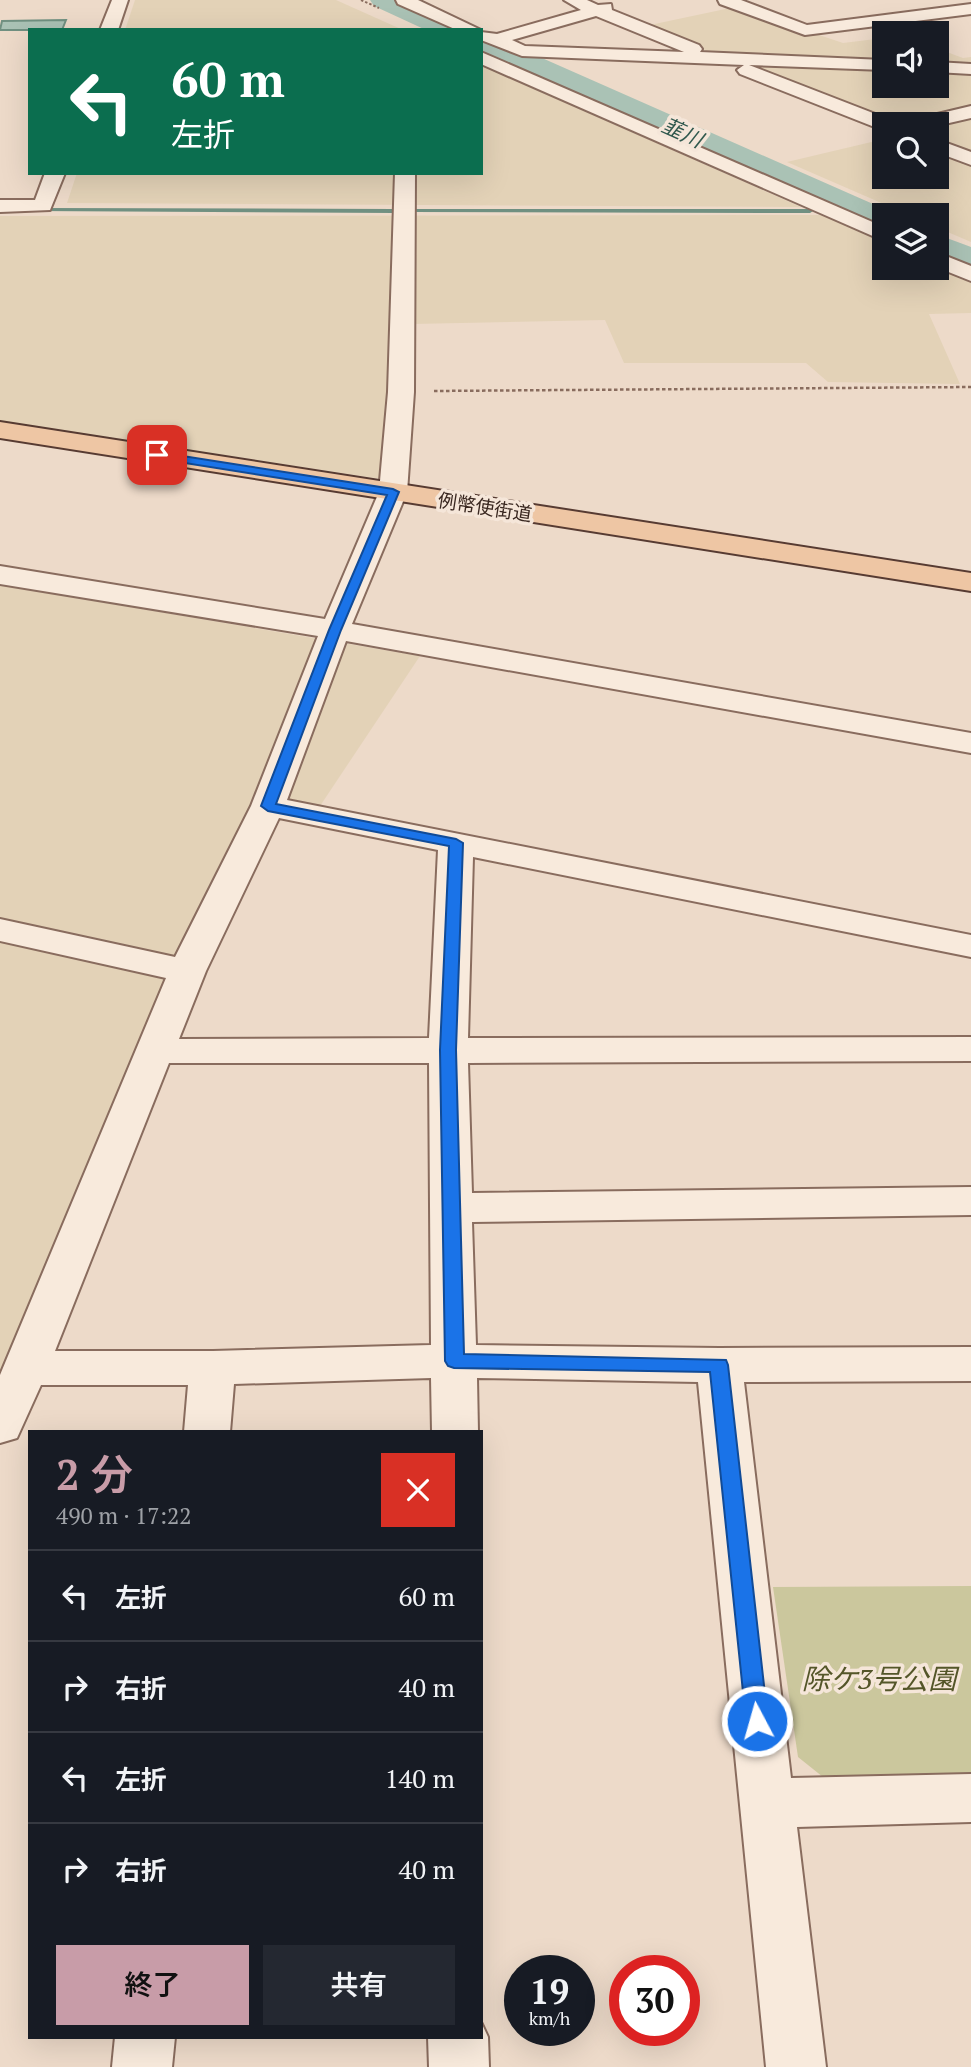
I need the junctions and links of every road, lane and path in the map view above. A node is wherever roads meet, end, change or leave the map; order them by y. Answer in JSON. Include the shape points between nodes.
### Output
{"nodes":[{"id":1,"x":120,"y":0,"type":"edge"},
{"id":2,"x":404,"y":0,"type":"edge"},
{"id":3,"x":572,"y":0,"type":"edge"},
{"id":4,"x":726,"y":0,"type":"edge"},
{"id":5,"x":622,"y":4,"type":"dead end"},
{"id":6,"x":968,"y":7,"type":"edge"},
{"id":7,"x":598,"y":10,"type":"junction"},
{"id":8,"x":110,"y":28,"type":"edge"},
{"id":9,"x":467,"y":28,"type":"edge"},
{"id":10,"x":485,"y":42,"type":"edge"},
{"id":11,"x":718,"y":59,"type":"junction"},
{"id":12,"x":872,"y":65,"type":"edge"},
{"id":13,"x":949,"y":68,"type":"edge"},
{"id":14,"x":971,"y":69,"type":"edge"},
{"id":15,"x":971,"y":112,"type":"edge"},
{"id":16,"x":949,"y":117,"type":"edge"},
{"id":17,"x":872,"y":119,"type":"edge"},
{"id":18,"x":949,"y":150,"type":"edge"},
{"id":19,"x":971,"y":159,"type":"edge"},
{"id":20,"x":54,"y":175,"type":"edge"},
{"id":21,"x":405,"y":175,"type":"edge"},
{"id":22,"x":0,"y":206,"type":"edge"},
{"id":23,"x":872,"y":229,"type":"edge"},
{"id":24,"x":949,"y":265,"type":"edge"},
{"id":25,"x":971,"y":274,"type":"edge"},
{"id":26,"x":971,"y":387,"type":"edge"},
{"id":27,"x":401,"y":391,"type":"junction"},
{"id":28,"x":0,"y":430,"type":"edge"},
{"id":29,"x":393,"y":492,"type":"junction"},
{"id":30,"x":0,"y":575,"type":"edge"},
{"id":31,"x":971,"y":582,"type":"edge"},
{"id":32,"x":335,"y":630,"type":"junction"},
{"id":33,"x":971,"y":743,"type":"edge"},
{"id":34,"x":268,"y":806,"type":"junction"},
{"id":35,"x":456,"y":843,"type":"junction"},
{"id":36,"x":0,"y":930,"type":"edge"},
{"id":37,"x":971,"y":946,"type":"edge"},
{"id":38,"x":187,"y":971,"type":"junction"},
{"id":39,"x":971,"y":1049,"type":"edge"},
{"id":40,"x":448,"y":1050,"type":"junction"},
{"id":41,"x":153,"y":1051,"type":"junction"},
{"id":42,"x":971,"y":1201,"type":"edge"},
{"id":43,"x":451,"y":1208,"type":"junction"},
{"id":44,"x":454,"y":1361,"type":"junction"},
{"id":45,"x":971,"y":1364,"type":"edge"},
{"id":46,"x":719,"y":1365,"type":"junction"},
{"id":47,"x":26,"y":1368,"type":"junction"},
{"id":48,"x":213,"y":1368,"type":"junction"},
{"id":49,"x":0,"y":1425,"type":"edge"},
{"id":50,"x":207,"y":1430,"type":"edge"},
{"id":51,"x":455,"y":1430,"type":"edge"},
{"id":52,"x":971,"y":1798,"type":"edge"},
{"id":53,"x":765,"y":1803,"type":"junction"},
{"id":54,"x":145,"y":2039,"type":"edge"},
{"id":55,"x":458,"y":2039,"type":"edge"},
{"id":56,"x":142,"y":2067,"type":"edge"},
{"id":57,"x":459,"y":2067,"type":"edge"},
{"id":58,"x":796,"y":2067,"type":"edge"}],
"edges":[{"from":1,"to":8,"type":"street"},
{"from":2,"to":9,"type":"street"},
{"from":3,"to":7,"type":"street"},
{"from":4,"to":6,"type":"street","via":[[805,30]]},
{"from":5,"to":7,"type":"street"},
{"from":7,"to":10,"type":"street"},
{"from":7,"to":11,"type":"street"},
{"from":10,"to":11,"type":"street","via":[[522,51]]},
{"from":10,"to":23,"type":"street"},
{"from":11,"to":12,"type":"street"},
{"from":11,"to":17,"type":"street"},
{"from":13,"to":14,"type":"street"},
{"from":15,"to":16,"type":"street"},
{"from":18,"to":19,"type":"street"},
{"from":20,"to":22,"type":"street","via":[[43,206]]},
{"from":21,"to":27,"type":"street"},
{"from":24,"to":25,"type":"street"},
{"from":26,"to":27,"type":"path"},
{"from":27,"to":29,"type":"street"},
{"from":28,"to":29,"type":"main road","name":"例幣使街道"},
{"from":29,"to":31,"type":"main road","name":"例幣使街道"},
{"from":29,"to":32,"type":"street"},
{"from":30,"to":32,"type":"street"},
{"from":32,"to":33,"type":"street"},
{"from":32,"to":34,"type":"street"},
{"from":34,"to":35,"type":"street"},
{"from":34,"to":38,"type":"street"},
{"from":35,"to":37,"type":"street"},
{"from":35,"to":40,"type":"street"},
{"from":36,"to":38,"type":"street"},
{"from":38,"to":41,"type":"street"},
{"from":39,"to":40,"type":"street"},
{"from":40,"to":41,"type":"street"},
{"from":40,"to":43,"type":"street"},
{"from":41,"to":47,"type":"street"},
{"from":42,"to":43,"type":"street"},
{"from":43,"to":44,"type":"street"},
{"from":44,"to":46,"type":"street"},
{"from":44,"to":48,"type":"street"},
{"from":44,"to":51,"type":"street"},
{"from":45,"to":46,"type":"street"},
{"from":46,"to":53,"type":"street"},
{"from":47,"to":48,"type":"street"},
{"from":47,"to":49,"type":"street"},
{"from":48,"to":50,"type":"street"},
{"from":52,"to":53,"type":"street"},
{"from":53,"to":58,"type":"street"},
{"from":54,"to":56,"type":"street"},
{"from":55,"to":57,"type":"street"}]}
